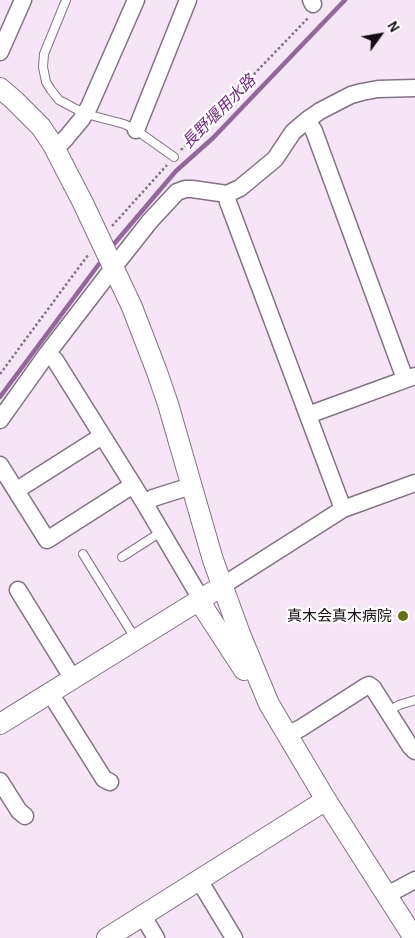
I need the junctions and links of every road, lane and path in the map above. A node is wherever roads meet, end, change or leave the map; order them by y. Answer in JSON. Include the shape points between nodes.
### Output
{"nodes":[{"id":1,"x":23,"y":0,"type":"edge"},
{"id":2,"x":66,"y":0,"type":"edge"},
{"id":3,"x":136,"y":0,"type":"edge"},
{"id":4,"x":188,"y":0,"type":"edge"},
{"id":5,"x":312,"y":6,"type":"edge"},
{"id":6,"x":0,"y":52,"type":"edge"},
{"id":7,"x":0,"y":88,"type":"edge"},
{"id":8,"x":414,"y":92,"type":"edge"},
{"id":9,"x":86,"y":113,"type":"junction"},
{"id":10,"x":307,"y":120,"type":"junction"},
{"id":11,"x":136,"y":130,"type":"junction"},
{"id":12,"x":55,"y":149,"type":"junction"},
{"id":13,"x":174,"y":157,"type":"junction"},
{"id":14,"x":227,"y":194,"type":"junction"},
{"id":15,"x":107,"y":232,"type":"dead end"},
{"id":16,"x":88,"y":256,"type":"dead end"},
{"id":17,"x":114,"y":268,"type":"junction"},
{"id":18,"x":48,"y":354,"type":"junction"},
{"id":19,"x":0,"y":374,"type":"edge"},
{"id":20,"x":410,"y":378,"type":"edge"},
{"id":21,"x":308,"y":415,"type":"junction"},
{"id":22,"x":0,"y":420,"type":"edge"},
{"id":23,"x":102,"y":436,"type":"junction"},
{"id":24,"x":0,"y":465,"type":"edge"},
{"id":25,"x":415,"y":483,"type":"edge"},
{"id":26,"x":133,"y":485,"type":"junction"},
{"id":27,"x":191,"y":486,"type":"junction"},
{"id":28,"x":17,"y":490,"type":"junction"},
{"id":29,"x":145,"y":504,"type":"junction"},
{"id":30,"x":343,"y":509,"type":"junction"},
{"id":31,"x":161,"y":532,"type":"junction"},
{"id":32,"x":82,"y":554,"type":"dead end"},
{"id":33,"x":122,"y":557,"type":"dead end"},
{"id":34,"x":222,"y":586,"type":"junction"},
{"id":35,"x":18,"y":590,"type":"dead end"},
{"id":36,"x":201,"y":600,"type":"junction"},
{"id":37,"x":136,"y":640,"type":"junction"},
{"id":38,"x":73,"y":679,"type":"junction"},
{"id":39,"x":50,"y":693,"type":"junction"},
{"id":40,"x":415,"y":700,"type":"edge"},
{"id":41,"x":269,"y":704,"type":"junction"},
{"id":42,"x":389,"y":711,"type":"junction"},
{"id":43,"x":0,"y":724,"type":"edge"},
{"id":44,"x":287,"y":735,"type":"junction"},
{"id":45,"x":415,"y":751,"type":"edge"},
{"id":46,"x":0,"y":781,"type":"edge"},
{"id":47,"x":110,"y":782,"type":"dead end"},
{"id":48,"x":326,"y":800,"type":"junction"},
{"id":49,"x":25,"y":816,"type":"dead end"},
{"id":50,"x":199,"y":880,"type":"junction"},
{"id":51,"x":415,"y":880,"type":"edge"},
{"id":52,"x":388,"y":895,"type":"junction"},
{"id":53,"x":143,"y":916,"type":"junction"},
{"id":54,"x":107,"y":938,"type":"edge"},
{"id":55,"x":156,"y":938,"type":"edge"},
{"id":56,"x":234,"y":938,"type":"edge"},
{"id":57,"x":414,"y":938,"type":"edge"}],
"edges":[{"from":1,"to":6,"type":"street"},
{"from":2,"to":9,"type":"lane","via":[[44,54],[43,67],[46,82],[59,100]]},
{"from":3,"to":9,"type":"street"},
{"from":4,"to":11,"type":"street"},
{"from":5,"to":13,"type":"path"},
{"from":7,"to":12,"type":"street","via":[[41,127]]},
{"from":8,"to":10,"type":"street","via":[[378,89],[351,95]]},
{"from":9,"to":11,"type":"lane"},
{"from":9,"to":12,"type":"street"},
{"from":10,"to":14,"type":"street","via":[[275,159],[240,188]]},
{"from":10,"to":20,"type":"street"},
{"from":11,"to":13,"type":"lane"},
{"from":12,"to":17,"type":"street"},
{"from":13,"to":15,"type":"path"},
{"from":14,"to":17,"type":"street","via":[[192,189],[177,192]]},
{"from":14,"to":21,"type":"street"},
{"from":16,"to":19,"type":"path"},
{"from":17,"to":18,"type":"street"},
{"from":17,"to":27,"type":"street","via":[[157,372]]},
{"from":18,"to":22,"type":"street"},
{"from":18,"to":23,"type":"street","via":[[55,360]]},
{"from":20,"to":21,"type":"street"},
{"from":21,"to":30,"type":"street"},
{"from":23,"to":26,"type":"street"},
{"from":23,"to":28,"type":"street"},
{"from":24,"to":28,"type":"street"},
{"from":25,"to":30,"type":"street"},
{"from":26,"to":28,"type":"street","via":[[47,540]]},
{"from":26,"to":29,"type":"street"},
{"from":27,"to":29,"type":"street","via":[[153,498]]},
{"from":27,"to":34,"type":"street"},
{"from":29,"to":31,"type":"street"},
{"from":30,"to":34,"type":"street"},
{"from":31,"to":33,"type":"lane"},
{"from":31,"to":36,"type":"street"},
{"from":32,"to":37,"type":"lane"},
{"from":34,"to":36,"type":"street"},
{"from":34,"to":41,"type":"street"},
{"from":35,"to":38,"type":"street"},
{"from":36,"to":37,"type":"street"},
{"from":36,"to":41,"type":"street"},
{"from":37,"to":38,"type":"street"},
{"from":38,"to":39,"type":"street"},
{"from":39,"to":43,"type":"street"},
{"from":39,"to":47,"type":"street","via":[[104,779]]},
{"from":40,"to":42,"type":"lane"},
{"from":41,"to":44,"type":"street"},
{"from":42,"to":44,"type":"street","via":[[369,685]]},
{"from":42,"to":45,"type":"street"},
{"from":44,"to":48,"type":"street"},
{"from":46,"to":49,"type":"street"},
{"from":48,"to":50,"type":"street"},
{"from":48,"to":52,"type":"street"},
{"from":50,"to":53,"type":"street"},
{"from":50,"to":56,"type":"street"},
{"from":51,"to":52,"type":"street"},
{"from":52,"to":57,"type":"street"},
{"from":53,"to":54,"type":"street"},
{"from":53,"to":55,"type":"street"}]}
